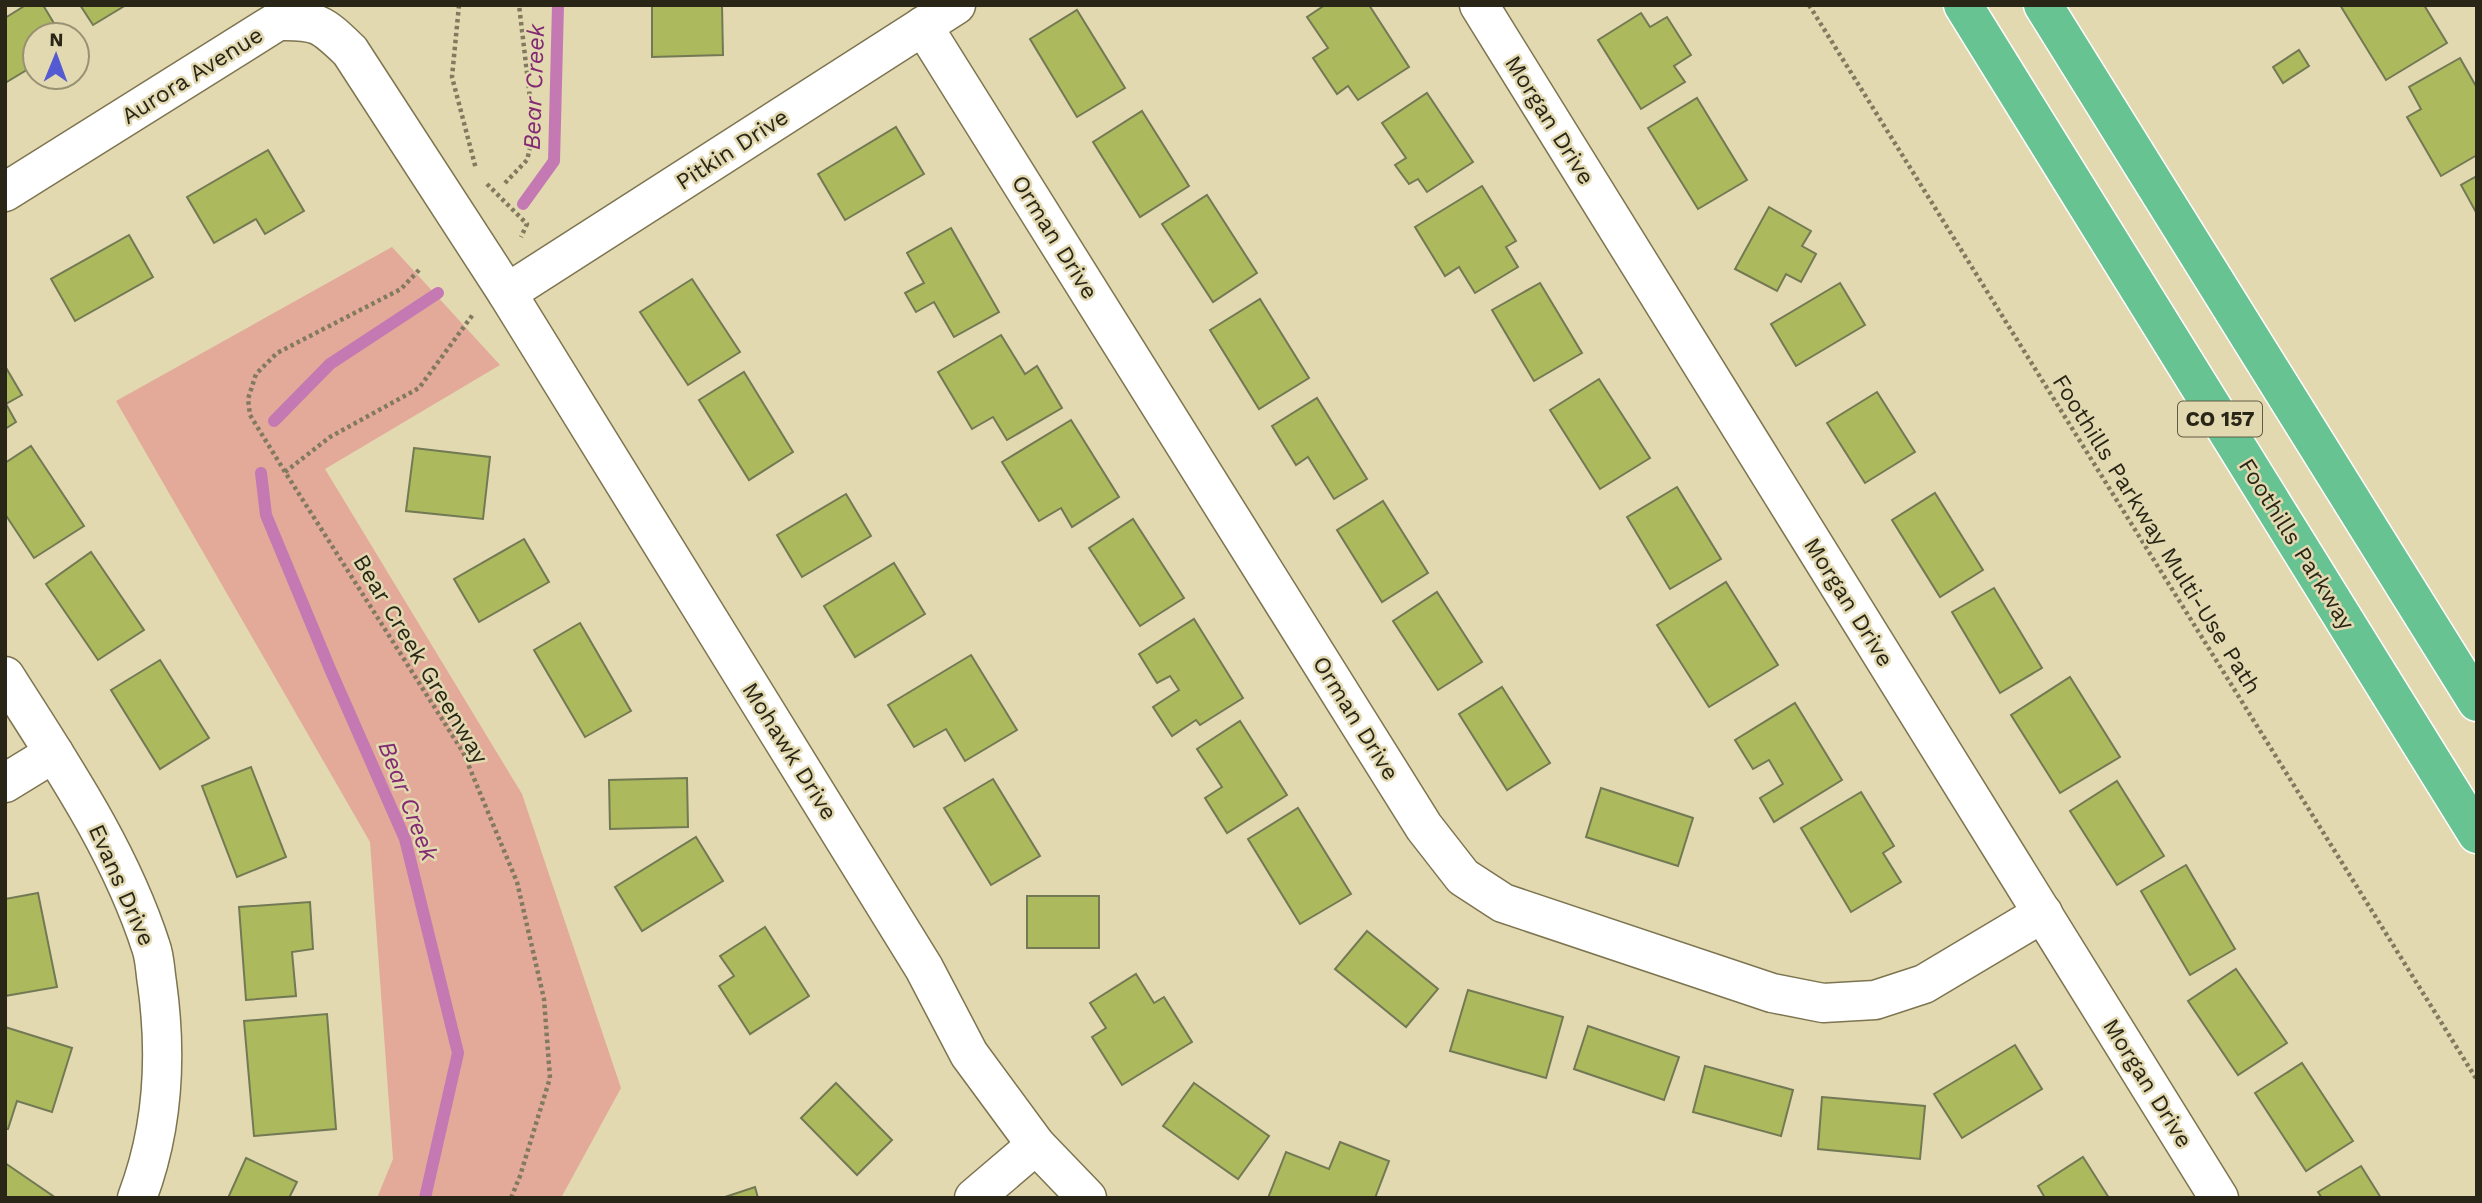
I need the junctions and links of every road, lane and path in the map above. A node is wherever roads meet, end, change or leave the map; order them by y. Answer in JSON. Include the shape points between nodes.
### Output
{"nodes":[{"id":1,"x":458,"y":5,"type":"edge"},
{"id":2,"x":519,"y":5,"type":"edge"},
{"id":3,"x":956,"y":5,"type":"edge"},
{"id":4,"x":1479,"y":5,"type":"edge"},
{"id":5,"x":1809,"y":5,"type":"edge"},
{"id":6,"x":1962,"y":5,"type":"edge"},
{"id":7,"x":2043,"y":5,"type":"edge"},
{"id":8,"x":923,"y":26,"type":"junction"},
{"id":9,"x":477,"y":175,"type":"dead end"},
{"id":10,"x":486,"y":183,"type":"dead end"},
{"id":11,"x":505,"y":183,"type":"dead end"},
{"id":12,"x":5,"y":192,"type":"edge"},
{"id":13,"x":419,"y":270,"type":"dead end"},
{"id":14,"x":503,"y":287,"type":"junction"},
{"id":15,"x":285,"y":472,"type":"junction"},
{"id":16,"x":5,"y":676,"type":"edge"},
{"id":17,"x":2477,"y":702,"type":"edge"},
{"id":18,"x":54,"y":753,"type":"junction"},
{"id":19,"x":5,"y":783,"type":"edge"},
{"id":20,"x":2477,"y":834,"type":"edge"},
{"id":21,"x":2043,"y":913,"type":"junction"},
{"id":22,"x":2477,"y":1080,"type":"edge"},
{"id":23,"x":1036,"y":1145,"type":"junction"},
{"id":24,"x":137,"y":1198,"type":"edge"},
{"id":25,"x":511,"y":1198,"type":"edge"},
{"id":26,"x":974,"y":1198,"type":"edge"},
{"id":27,"x":1087,"y":1198,"type":"edge"},
{"id":28,"x":2219,"y":1198,"type":"edge"}],
"edges":[{"from":1,"to":9,"type":"path","via":[[452,77]]},
{"from":2,"to":11,"type":"path","via":[[534,132],[527,160]]},
{"from":3,"to":8,"type":"street","name":"Pitkin Drive"},
{"from":4,"to":21,"type":"street","name":"Morgan Drive"},
{"from":5,"to":22,"type":"path","name":"Foothills Parkway Multi-Use Path"},
{"from":6,"to":20,"type":"highway","name":"Foothills Parkway","number":"CO 157"},
{"from":7,"to":17,"type":"highway","number":"CO 157"},
{"from":8,"to":14,"type":"street","name":"Pitkin Drive"},
{"from":8,"to":21,"type":"street","name":"Orman Drive","via":[[1424,827],[1463,877],[1503,903],[1772,993],[1823,1003],[1875,1000],[1924,984]]},
{"from":10,"to":14,"type":"path","via":[[527,224]]},
{"from":12,"to":14,"type":"street","name":"Aurora Avenue","via":[[278,21],[306,20],[326,28],[351,51]]},
{"from":13,"to":15,"type":"path","name":"Bear Creek Greenway","via":[[401,289],[277,353],[256,374],[248,399],[250,415]]},
{"from":14,"to":15,"type":"path","via":[[419,388],[330,437]]},
{"from":14,"to":23,"type":"street","name":"Mohawk Drive","via":[[924,968],[969,1054]]},
{"from":15,"to":25,"type":"path","name":"Bear Creek Greenway","via":[[463,752],[517,882],[544,999],[550,1078]]},
{"from":16,"to":18,"type":"street","name":"Evans Drive"},
{"from":18,"to":19,"type":"street"},
{"from":18,"to":24,"type":"street","name":"Evans Drive","via":[[111,848],[152,949],[163,1025],[161,1100]]},
{"from":21,"to":28,"type":"street","name":"Morgan Drive"},
{"from":23,"to":26,"type":"street"},
{"from":23,"to":27,"type":"street","name":"Mohawk Drive"}]}
